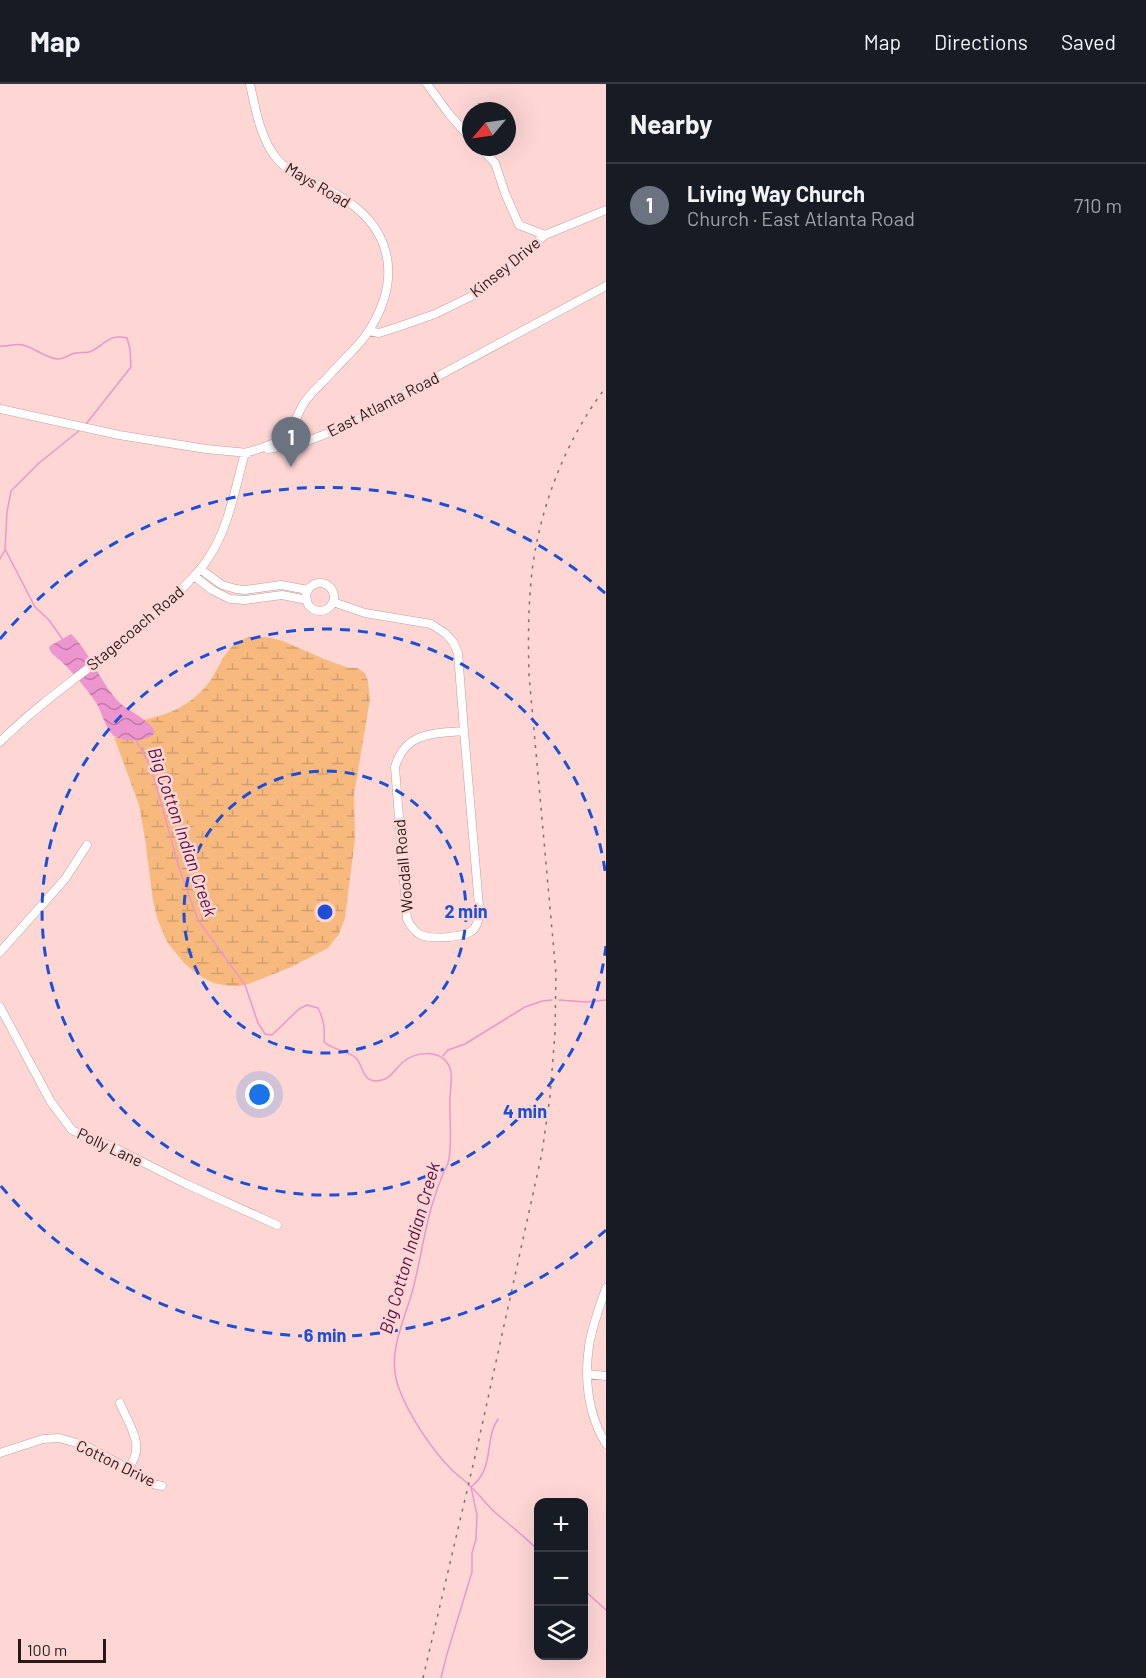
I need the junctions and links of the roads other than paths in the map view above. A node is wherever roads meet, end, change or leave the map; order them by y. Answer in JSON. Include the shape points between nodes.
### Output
{"nodes":[{"id":1,"x":250,"y":84,"type":"edge"},
{"id":2,"x":427,"y":84,"type":"edge"},
{"id":3,"x":462,"y":129,"type":"edge"},
{"id":4,"x":488,"y":156,"type":"edge"},
{"id":5,"x":606,"y":210,"type":"edge"},
{"id":6,"x":545,"y":235,"type":"junction"},
{"id":7,"x":606,"y":286,"type":"edge"},
{"id":8,"x":369,"y":332,"type":"junction"},
{"id":9,"x":0,"y":409,"type":"edge"},
{"id":10,"x":245,"y":453,"type":"junction"},
{"id":11,"x":197,"y":572,"type":"junction"},
{"id":12,"x":309,"y":590,"type":"junction"},
{"id":13,"x":307,"y":600,"type":"junction"},
{"id":14,"x":333,"y":602,"type":"junction"},
{"id":15,"x":464,"y":731,"type":"junction"},
{"id":16,"x":0,"y":742,"type":"edge"},
{"id":17,"x":87,"y":844,"type":"dead end"},
{"id":18,"x":0,"y":952,"type":"edge"},
{"id":19,"x":0,"y":1007,"type":"edge"},
{"id":20,"x":277,"y":1225,"type":"dead end"},
{"id":21,"x":606,"y":1288,"type":"edge"},
{"id":22,"x":587,"y":1374,"type":"junction"},
{"id":23,"x":606,"y":1376,"type":"edge"},
{"id":24,"x":120,"y":1403,"type":"dead end"},
{"id":25,"x":606,"y":1444,"type":"edge"},
{"id":26,"x":0,"y":1453,"type":"edge"},
{"id":27,"x":128,"y":1468,"type":"junction"},
{"id":28,"x":162,"y":1486,"type":"dead end"}],
"edges":[{"from":1,"to":8,"type":"street","name":"Mays Road","via":[[265,141],[280,163],[337,194],[376,228],[386,249],[388,270],[381,306]]},
{"from":2,"to":3,"type":"street"},
{"from":4,"to":6,"type":"street","via":[[495,163],[519,225]]},
{"from":5,"to":6,"type":"street","name":"Kinsey Drive"},
{"from":6,"to":8,"type":"street","name":"Kinsey Drive","via":[[476,294],[435,314],[379,333]]},
{"from":7,"to":10,"type":"street","name":"East Atlanta Road","via":[[331,432],[302,443]]},
{"from":8,"to":10,"type":"street","name":"Mays Road","via":[[304,402],[285,437]]},
{"from":9,"to":10,"type":"street","name":"East Atlanta Road","via":[[119,435]]},
{"from":10,"to":11,"type":"street","name":"Stagecoach Road","via":[[223,530]]},
{"from":11,"to":12,"type":"street","name":"Woodall Road","via":[[236,589],[281,585]]},
{"from":11,"to":13,"type":"street","name":"Woodall Road","via":[[216,593],[230,599],[282,595]]},
{"from":11,"to":16,"type":"street","name":"Stagecoach Road","via":[[159,612],[36,708]]},
{"from":12,"to":13,"type":"street"},
{"from":12,"to":14,"type":"street","name":"Woodall Road","via":[[316,584],[326,585],[333,592]]},
{"from":13,"to":14,"type":"street","name":"Woodall Road","via":[[310,607],[320,611]]},
{"from":14,"to":15,"type":"street","name":"Woodall Road","via":[[366,614],[431,624],[446,634],[458,653]]},
{"from":15,"to":15,"type":"street","name":"Woodall Road","via":[[479,919],[465,935],[424,936],[407,919],[395,767],[405,747],[420,736]]},
{"from":17,"to":18,"type":"street","via":[[65,879]]},
{"from":19,"to":20,"type":"street","name":"Polly Lane","via":[[51,1102],[72,1130]]},
{"from":21,"to":22,"type":"street","via":[[589,1344]]},
{"from":22,"to":23,"type":"street"},
{"from":22,"to":25,"type":"street","via":[[594,1418]]},
{"from":24,"to":27,"type":"street","via":[[138,1453]]},
{"from":26,"to":27,"type":"street","name":"Cotton Drive","via":[[59,1438],[84,1445]]},
{"from":27,"to":28,"type":"street","name":"Cotton Drive"}]}
